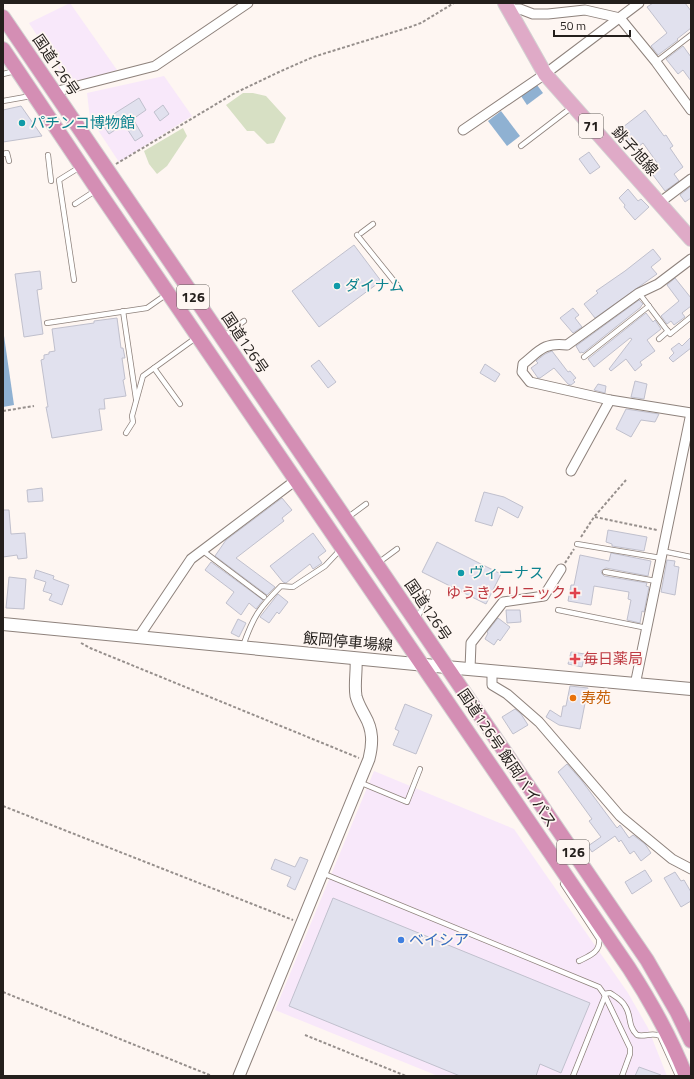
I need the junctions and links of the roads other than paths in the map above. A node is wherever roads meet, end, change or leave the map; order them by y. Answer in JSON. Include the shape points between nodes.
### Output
{"nodes":[{"id":1,"x":248,"y":3,"type":"edge"},
{"id":2,"x":639,"y":3,"type":"edge"},
{"id":3,"x":507,"y":6,"type":"edge"},
{"id":4,"x":3,"y":17,"type":"edge"},
{"id":5,"x":620,"y":18,"type":"junction"},
{"id":6,"x":690,"y":35,"type":"edge"},
{"id":7,"x":3,"y":49,"type":"edge"},
{"id":8,"x":656,"y":62,"type":"junction"},
{"id":9,"x":17,"y":71,"type":"junction"},
{"id":10,"x":3,"y":74,"type":"edge"},
{"id":11,"x":545,"y":74,"type":"junction"},
{"id":12,"x":54,"y":92,"type":"junction"},
{"id":13,"x":35,"y":96,"type":"junction"},
{"id":14,"x":3,"y":101,"type":"edge"},
{"id":15,"x":574,"y":106,"type":"junction"},
{"id":16,"x":691,"y":110,"type":"edge"},
{"id":17,"x":463,"y":130,"type":"dead end"},
{"id":18,"x":521,"y":146,"type":"dead end"},
{"id":19,"x":3,"y":154,"type":"edge"},
{"id":20,"x":48,"y":155,"type":"dead end"},
{"id":21,"x":9,"y":161,"type":"dead end"},
{"id":22,"x":81,"y":166,"type":"junction"},
{"id":23,"x":691,"y":179,"type":"edge"},
{"id":24,"x":51,"y":181,"type":"dead end"},
{"id":25,"x":97,"y":189,"type":"junction"},
{"id":26,"x":659,"y":203,"type":"junction"},
{"id":27,"x":75,"y":204,"type":"dead end"},
{"id":28,"x":373,"y":224,"type":"dead end"},
{"id":29,"x":691,"y":238,"type":"edge"},
{"id":30,"x":691,"y":259,"type":"edge"},
{"id":31,"x":74,"y":280,"type":"dead end"},
{"id":32,"x":398,"y":286,"type":"dead end"},
{"id":33,"x":168,"y":293,"type":"junction"},
{"id":34,"x":639,"y":293,"type":"junction"},
{"id":35,"x":649,"y":306,"type":"junction"},
{"id":36,"x":123,"y":311,"type":"junction"},
{"id":37,"x":691,"y":317,"type":"edge"},
{"id":38,"x":244,"y":321,"type":"dead end"},
{"id":39,"x":47,"y":323,"type":"dead end"},
{"id":40,"x":668,"y":331,"type":"junction"},
{"id":41,"x":198,"y":336,"type":"junction"},
{"id":42,"x":221,"y":338,"type":"junction"},
{"id":43,"x":659,"y":339,"type":"dead end"},
{"id":44,"x":584,"y":357,"type":"dead end"},
{"id":45,"x":154,"y":368,"type":"junction"},
{"id":46,"x":610,"y":400,"type":"junction"},
{"id":47,"x":136,"y":402,"type":"junction"},
{"id":48,"x":180,"y":404,"type":"dead end"},
{"id":49,"x":691,"y":413,"type":"edge"},
{"id":50,"x":126,"y":433,"type":"dead end"},
{"id":51,"x":687,"y":453,"type":"edge"},
{"id":52,"x":571,"y":472,"type":"dead end"},
{"id":53,"x":296,"y":480,"type":"junction"},
{"id":54,"x":366,"y":504,"type":"dead end"},
{"id":55,"x":345,"y":519,"type":"junction"},
{"id":56,"x":577,"y":544,"type":"road end"},
{"id":57,"x":342,"y":547,"type":"junction"},
{"id":58,"x":397,"y":549,"type":"dead end"},
{"id":59,"x":203,"y":551,"type":"junction"},
{"id":60,"x":662,"y":555,"type":"junction"},
{"id":61,"x":691,"y":557,"type":"edge"},
{"id":62,"x":376,"y":564,"type":"junction"},
{"id":63,"x":561,"y":569,"type":"road end"},
{"id":64,"x":605,"y":572,"type":"dead end"},
{"id":65,"x":656,"y":582,"type":"junction"},
{"id":66,"x":428,"y":592,"type":"dead end"},
{"id":67,"x":264,"y":596,"type":"dead end"},
{"id":68,"x":558,"y":610,"type":"dead end"},
{"id":69,"x":416,"y":622,"type":"junction"},
{"id":70,"x":3,"y":624,"type":"edge"},
{"id":71,"x":647,"y":628,"type":"junction"},
{"id":72,"x":138,"y":638,"type":"junction"},
{"id":73,"x":243,"y":648,"type":"junction"},
{"id":74,"x":356,"y":659,"type":"junction"},
{"id":75,"x":423,"y":665,"type":"junction"},
{"id":76,"x":446,"y":667,"type":"junction"},
{"id":77,"x":470,"y":669,"type":"junction"},
{"id":78,"x":492,"y":672,"type":"junction"},
{"id":79,"x":635,"y":684,"type":"junction"},
{"id":80,"x":691,"y":689,"type":"edge"},
{"id":81,"x":420,"y":769,"type":"dead end"},
{"id":82,"x":359,"y":782,"type":"junction"},
{"id":83,"x":535,"y":830,"type":"junction"},
{"id":84,"x":548,"y":860,"type":"dead end"},
{"id":85,"x":691,"y":869,"type":"edge"},
{"id":86,"x":322,"y":873,"type":"junction"},
{"id":87,"x":561,"y":880,"type":"dead end"},
{"id":88,"x":579,"y":961,"type":"dead end"},
{"id":89,"x":605,"y":995,"type":"junction"},
{"id":90,"x":691,"y":1041,"type":"edge"},
{"id":91,"x":239,"y":1076,"type":"edge"},
{"id":92,"x":573,"y":1076,"type":"edge"},
{"id":93,"x":622,"y":1076,"type":"edge"},
{"id":94,"x":678,"y":1076,"type":"edge"},
{"id":95,"x":686,"y":1076,"type":"edge"}],
"edges":[{"from":1,"to":12,"type":"street","via":[[155,66]]},
{"from":2,"to":5,"type":"street"},
{"from":3,"to":5,"type":"street","via":[[533,14],[585,10]]},
{"from":3,"to":11,"type":"main road","name":"銚子旭線","number":"71"},
{"from":4,"to":12,"type":"highway","name":"国道126号","number":"126"},
{"from":5,"to":8,"type":"street"},
{"from":5,"to":11,"type":"street"},
{"from":6,"to":8,"type":"lane"},
{"from":7,"to":9,"type":"highway","number":"126"},
{"from":8,"to":16,"type":"street"},
{"from":9,"to":10,"type":"lane"},
{"from":9,"to":13,"type":"highway","number":"126"},
{"from":11,"to":15,"type":"main road","name":"銚子旭線","number":"71"},
{"from":11,"to":17,"type":"street"},
{"from":12,"to":42,"type":"highway","name":"国道126号","number":"126"},
{"from":13,"to":14,"type":"lane"},
{"from":13,"to":22,"type":"highway","number":"126"},
{"from":15,"to":18,"type":"lane"},
{"from":15,"to":26,"type":"main road","name":"銚子旭線","number":"71"},
{"from":19,"to":21,"type":"lane","via":[[7,153]]},
{"from":20,"to":24,"type":"lane"},
{"from":22,"to":25,"type":"highway","number":"126"},
{"from":22,"to":31,"type":"lane","via":[[59,180]]},
{"from":23,"to":26,"type":"street"},
{"from":25,"to":27,"type":"lane"},
{"from":25,"to":33,"type":"highway","number":"126"},
{"from":26,"to":29,"type":"main road","name":"銚子旭線","number":"71"},
{"from":28,"to":32,"type":"lane","via":[[359,234]]},
{"from":30,"to":34,"type":"street","via":[[658,284]]},
{"from":33,"to":36,"type":"lane","via":[[147,308]]},
{"from":33,"to":41,"type":"highway","number":"126"},
{"from":34,"to":35,"type":"lane"},
{"from":34,"to":46,"type":"street","via":[[567,345],[546,346],[523,364],[522,372],[530,382]]},
{"from":35,"to":40,"type":"lane"},
{"from":35,"to":44,"type":"lane"},
{"from":36,"to":39,"type":"lane"},
{"from":36,"to":47,"type":"lane"},
{"from":37,"to":40,"type":"lane","via":[[670,334]]},
{"from":38,"to":42,"type":"lane"},
{"from":40,"to":43,"type":"lane"},
{"from":41,"to":45,"type":"lane"},
{"from":41,"to":53,"type":"highway","number":"126"},
{"from":42,"to":55,"type":"highway","name":"国道126号","number":"126"},
{"from":45,"to":47,"type":"lane","via":[[143,376]]},
{"from":45,"to":48,"type":"lane"},
{"from":46,"to":49,"type":"street"},
{"from":46,"to":52,"type":"street"},
{"from":47,"to":50,"type":"lane","via":[[133,422]]},
{"from":49,"to":51,"type":"street"},
{"from":51,"to":60,"type":"street"},
{"from":53,"to":57,"type":"highway","number":"126"},
{"from":53,"to":59,"type":"street","via":[[246,514]]},
{"from":54,"to":55,"type":"lane"},
{"from":55,"to":62,"type":"highway","name":"国道126号","number":"126"},
{"from":56,"to":60,"type":"lane"},
{"from":57,"to":73,"type":"lane","via":[[325,566],[293,587],[281,586],[265,602],[256,615]]},
{"from":57,"to":75,"type":"highway","number":"126"},
{"from":58,"to":62,"type":"lane"},
{"from":59,"to":67,"type":"lane"},
{"from":59,"to":72,"type":"street","via":[[191,559]]},
{"from":60,"to":61,"type":"lane"},
{"from":60,"to":65,"type":"street"},
{"from":62,"to":69,"type":"highway","name":"国道126号","number":"126"},
{"from":63,"to":77,"type":"street","via":[[544,596],[503,602],[471,643]]},
{"from":64,"to":65,"type":"lane"},
{"from":65,"to":71,"type":"street"},
{"from":66,"to":69,"type":"lane"},
{"from":68,"to":71,"type":"lane"},
{"from":69,"to":76,"type":"highway","name":"国道126号","number":"126"},
{"from":70,"to":72,"type":"main road","name":"飯岡停車場線"},
{"from":71,"to":79,"type":"street"},
{"from":72,"to":73,"type":"main road","name":"飯岡停車場線"},
{"from":73,"to":74,"type":"main road","name":"飯岡停車場線"},
{"from":74,"to":75,"type":"main road","name":"飯岡停車場線"},
{"from":74,"to":82,"type":"street","via":[[355,692],[372,734],[368,761]]},
{"from":75,"to":76,"type":"main road","name":"飯岡停車場線"},
{"from":75,"to":83,"type":"highway","name":"国道126号 飯岡バイパス","number":"126"},
{"from":76,"to":77,"type":"main road","name":"飯岡停車場線"},
{"from":76,"to":90,"type":"highway","name":"国道126号 飯岡バイパス","number":"126","via":[[647,960]]},
{"from":77,"to":78,"type":"main road","name":"飯岡停車場線"},
{"from":78,"to":79,"type":"main road","name":"飯岡停車場線"},
{"from":78,"to":85,"type":"street","via":[[492,685],[508,694],[539,722],[620,816],[672,859]]},
{"from":79,"to":80,"type":"main road","name":"飯岡停車場線"},
{"from":81,"to":82,"type":"lane","via":[[407,802]]},
{"from":82,"to":86,"type":"street"},
{"from":83,"to":84,"type":"lane"},
{"from":83,"to":95,"type":"highway","name":"国道126号 飯岡バイパス","number":"126","via":[[645,993]]},
{"from":86,"to":89,"type":"lane","via":[[599,987]]},
{"from":86,"to":91,"type":"street"},
{"from":87,"to":88,"type":"lane","via":[[599,939],[598,950]]},
{"from":89,"to":92,"type":"lane"},
{"from":89,"to":93,"type":"lane","via":[[630,1048]]},
{"from":89,"to":94,"type":"lane","via":[[610,993],[625,1004],[630,1025],[637,1035],[660,1036]]}]}
